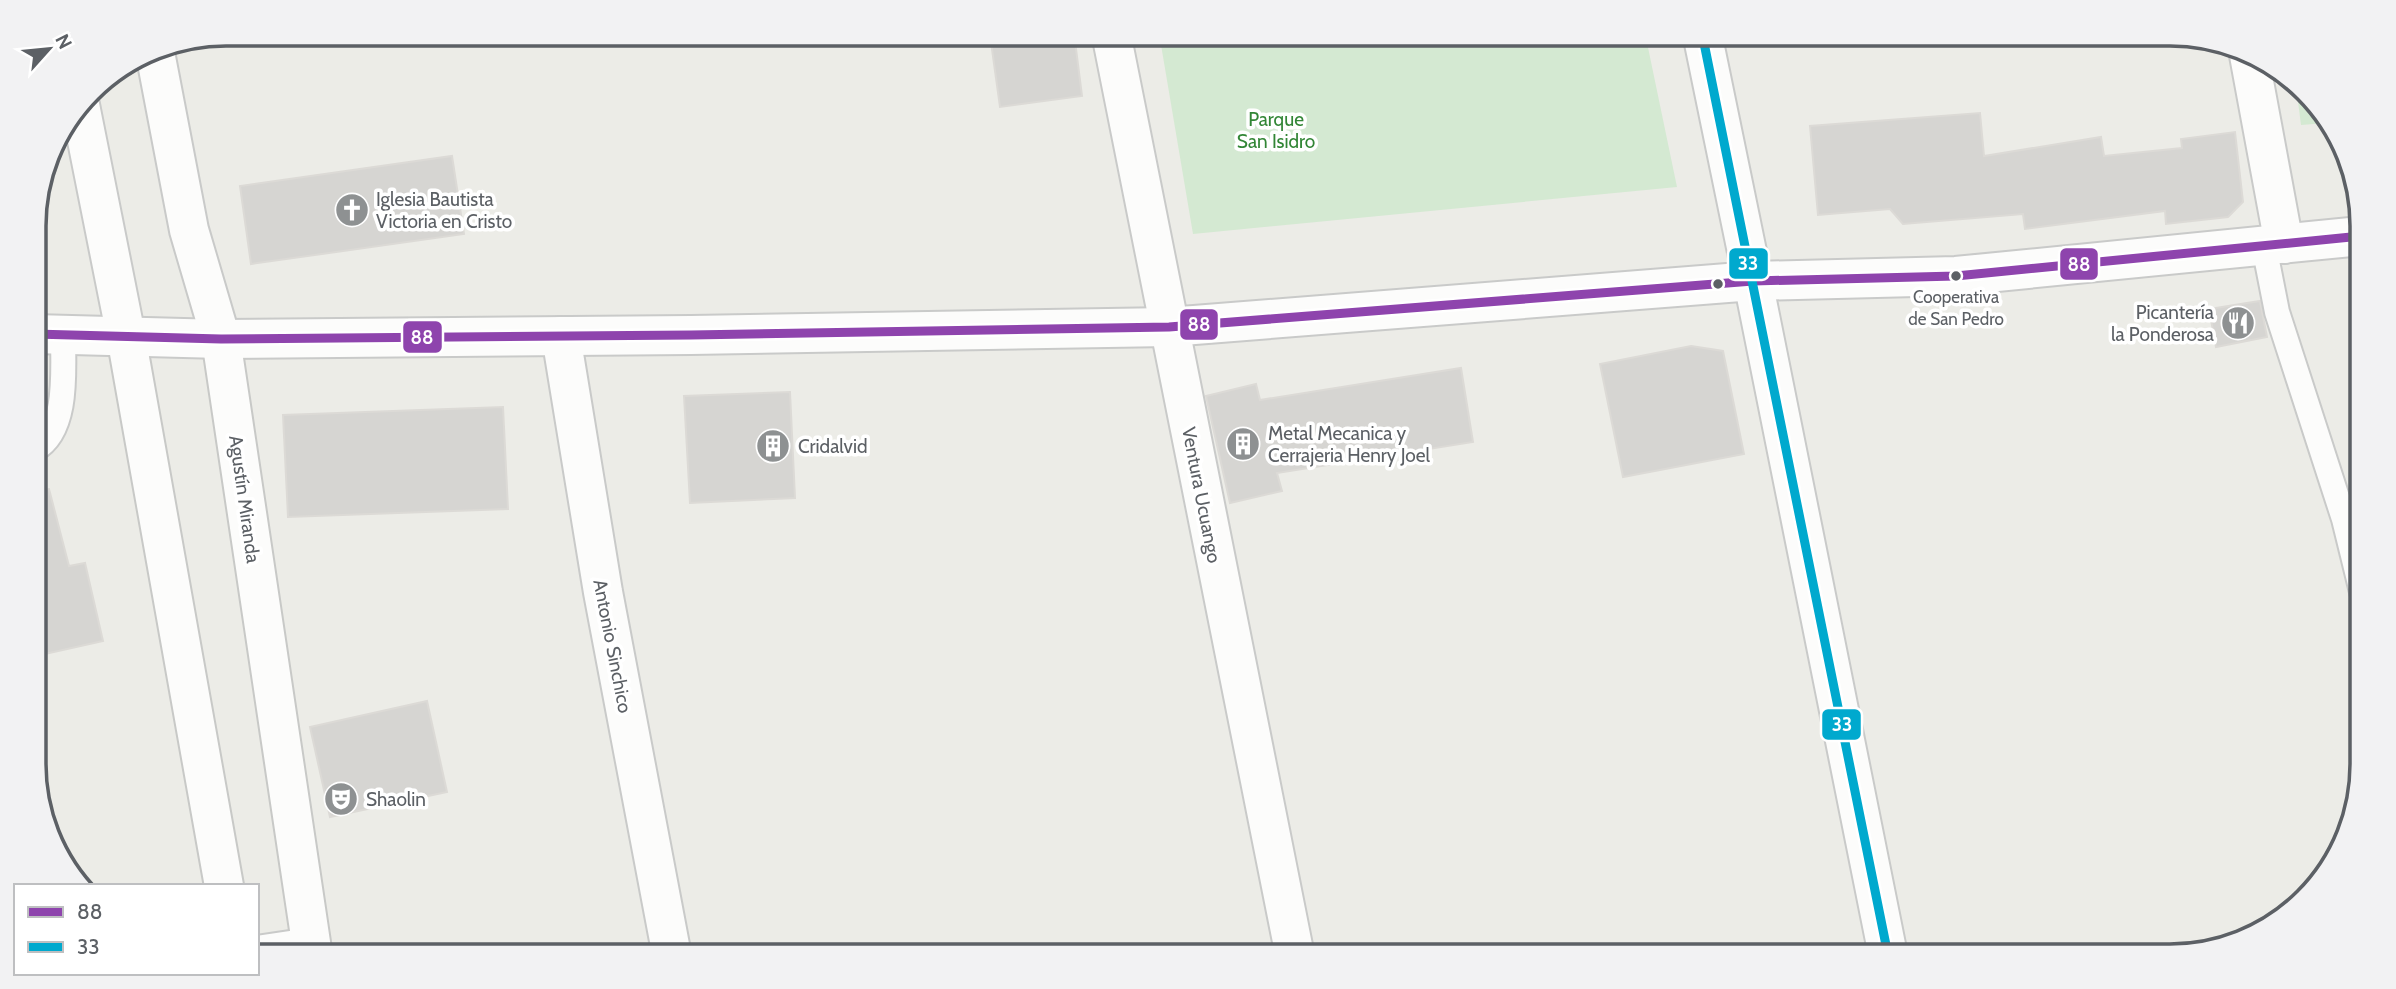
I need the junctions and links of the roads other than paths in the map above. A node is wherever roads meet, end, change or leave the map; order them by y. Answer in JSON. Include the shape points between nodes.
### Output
{"nodes":[{"id":1,"x":1114,"y":46,"type":"edge"},
{"id":2,"x":1705,"y":46,"type":"edge"},
{"id":3,"x":156,"y":59,"type":"edge"},
{"id":4,"x":2250,"y":64,"type":"edge"},
{"id":5,"x":82,"y":117,"type":"edge"},
{"id":6,"x":2350,"y":237,"type":"edge"},
{"id":7,"x":2274,"y":245,"type":"junction"},
{"id":8,"x":1753,"y":281,"type":"junction"},
{"id":9,"x":1169,"y":327,"type":"junction"},
{"id":10,"x":49,"y":334,"type":"edge"},
{"id":11,"x":126,"y":336,"type":"junction"},
{"id":12,"x":561,"y":336,"type":"junction"},
{"id":13,"x":221,"y":339,"type":"junction"},
{"id":14,"x":46,"y":439,"type":"edge"},
{"id":15,"x":2350,"y":544,"type":"edge"},
{"id":16,"x":224,"y":884,"type":"edge"},
{"id":17,"x":1292,"y":943,"type":"edge"},
{"id":18,"x":1885,"y":943,"type":"edge"},
{"id":19,"x":311,"y":944,"type":"edge"},
{"id":20,"x":670,"y":944,"type":"edge"}],
"edges":[{"from":1,"to":9,"type":"street","name":"Ventura Ucuango"},
{"from":2,"to":8,"type":"street"},
{"from":3,"to":13,"type":"street","name":"Agustín Miranda","via":[[189,230]]},
{"from":4,"to":7,"type":"street"},
{"from":5,"to":11,"type":"street"},
{"from":6,"to":7,"type":"street"},
{"from":7,"to":8,"type":"street","via":[[1956,276]]},
{"from":7,"to":15,"type":"lane","via":[[2277,312]]},
{"from":8,"to":9,"type":"street"},
{"from":8,"to":18,"type":"street"},
{"from":9,"to":12,"type":"street"},
{"from":9,"to":17,"type":"street","name":"Ventura Ucuango"},
{"from":10,"to":11,"type":"street"},
{"from":10,"to":14,"type":"lane","via":[[63,393],[54,429]]},
{"from":11,"to":13,"type":"street"},
{"from":11,"to":16,"type":"street"},
{"from":12,"to":13,"type":"street"},
{"from":12,"to":20,"type":"street","name":"Antonio Sinchico","via":[[603,592]]},
{"from":13,"to":19,"type":"street","name":"Agustín Miranda"}]}
